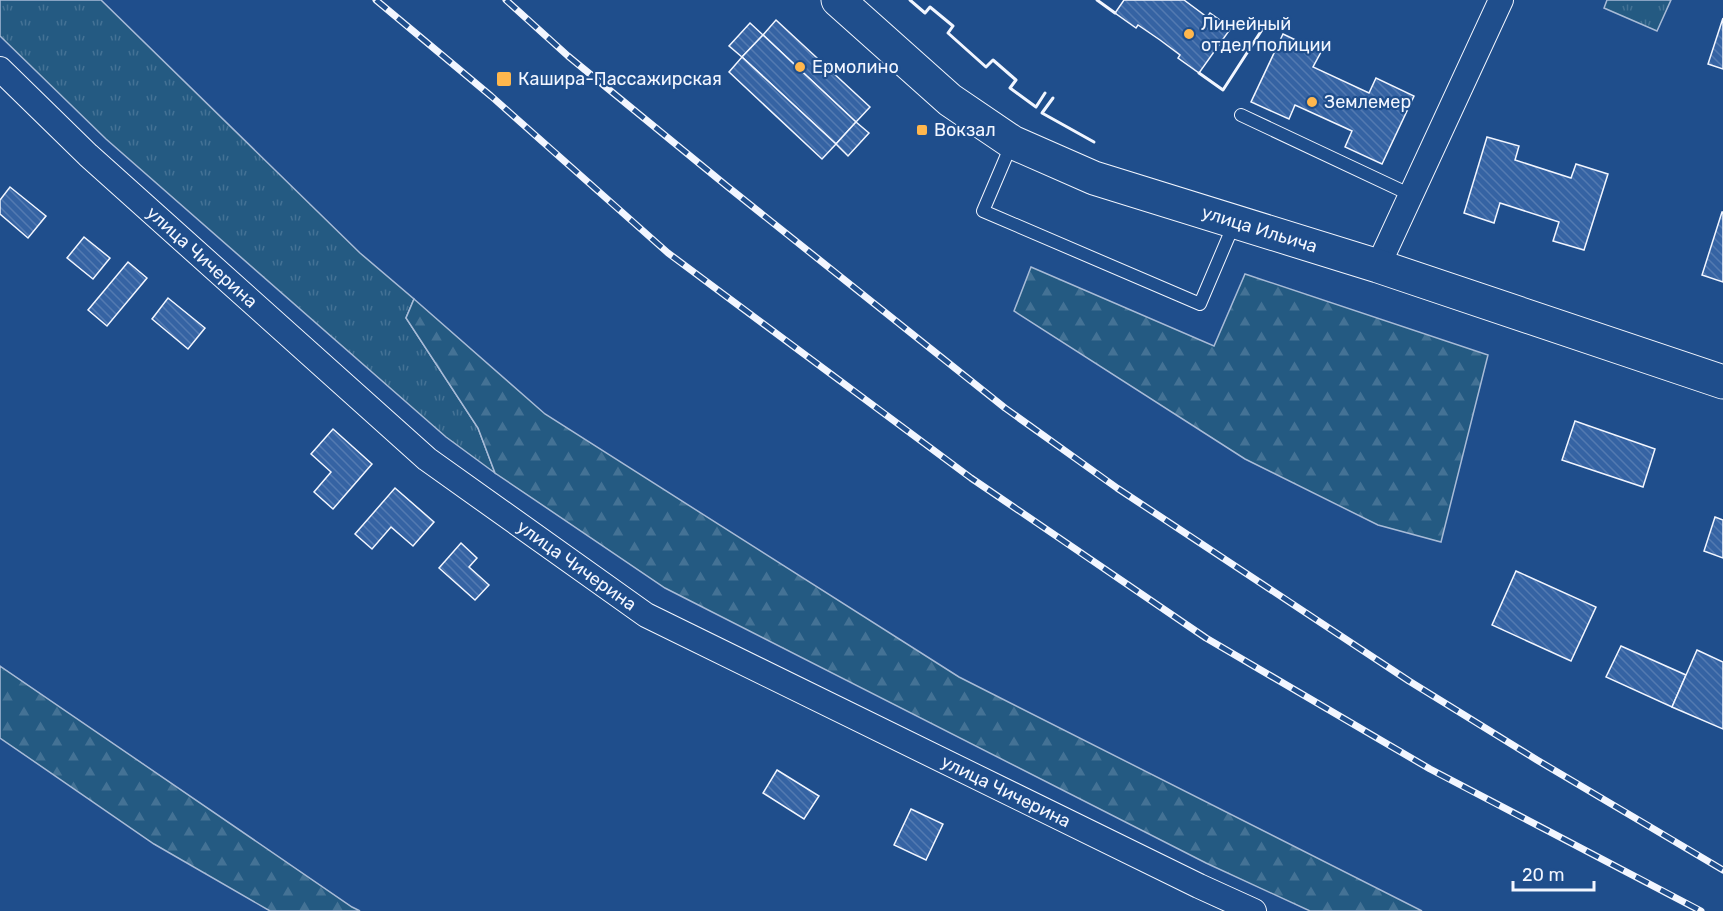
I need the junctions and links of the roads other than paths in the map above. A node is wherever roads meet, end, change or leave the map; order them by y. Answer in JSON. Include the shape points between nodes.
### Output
{"nodes":[{"id":1,"x":838,"y":0,"type":"edge"},
{"id":2,"x":1501,"y":0,"type":"edge"},
{"id":3,"x":0,"y":69,"type":"edge"},
{"id":4,"x":1240,"y":115,"type":"dead end"},
{"id":5,"x":1012,"y":142,"type":"junction"},
{"id":6,"x":1411,"y":195,"type":"junction"},
{"id":7,"x":1235,"y":222,"type":"junction"},
{"id":8,"x":1378,"y":266,"type":"junction"},
{"id":9,"x":1723,"y":382,"type":"edge"},
{"id":10,"x":1254,"y":911,"type":"edge"}],
"edges":[{"from":1,"to":5,"type":"main road","name":"улица Ильича","via":[[950,100]]},
{"from":2,"to":6,"type":"street"},
{"from":3,"to":10,"type":"street","name":"улица Чичерина","via":[[97,163],[427,459],[646,615]]},
{"from":4,"to":6,"type":"lane"},
{"from":5,"to":7,"type":"main road","name":"улица Ильича","via":[[1094,178]]},
{"from":5,"to":7,"type":"lane","via":[[983,211],[1200,304]]},
{"from":6,"to":8,"type":"street"},
{"from":7,"to":8,"type":"main road","name":"улица Ильича"},
{"from":8,"to":9,"type":"main road","name":"улица Ильича"}]}
